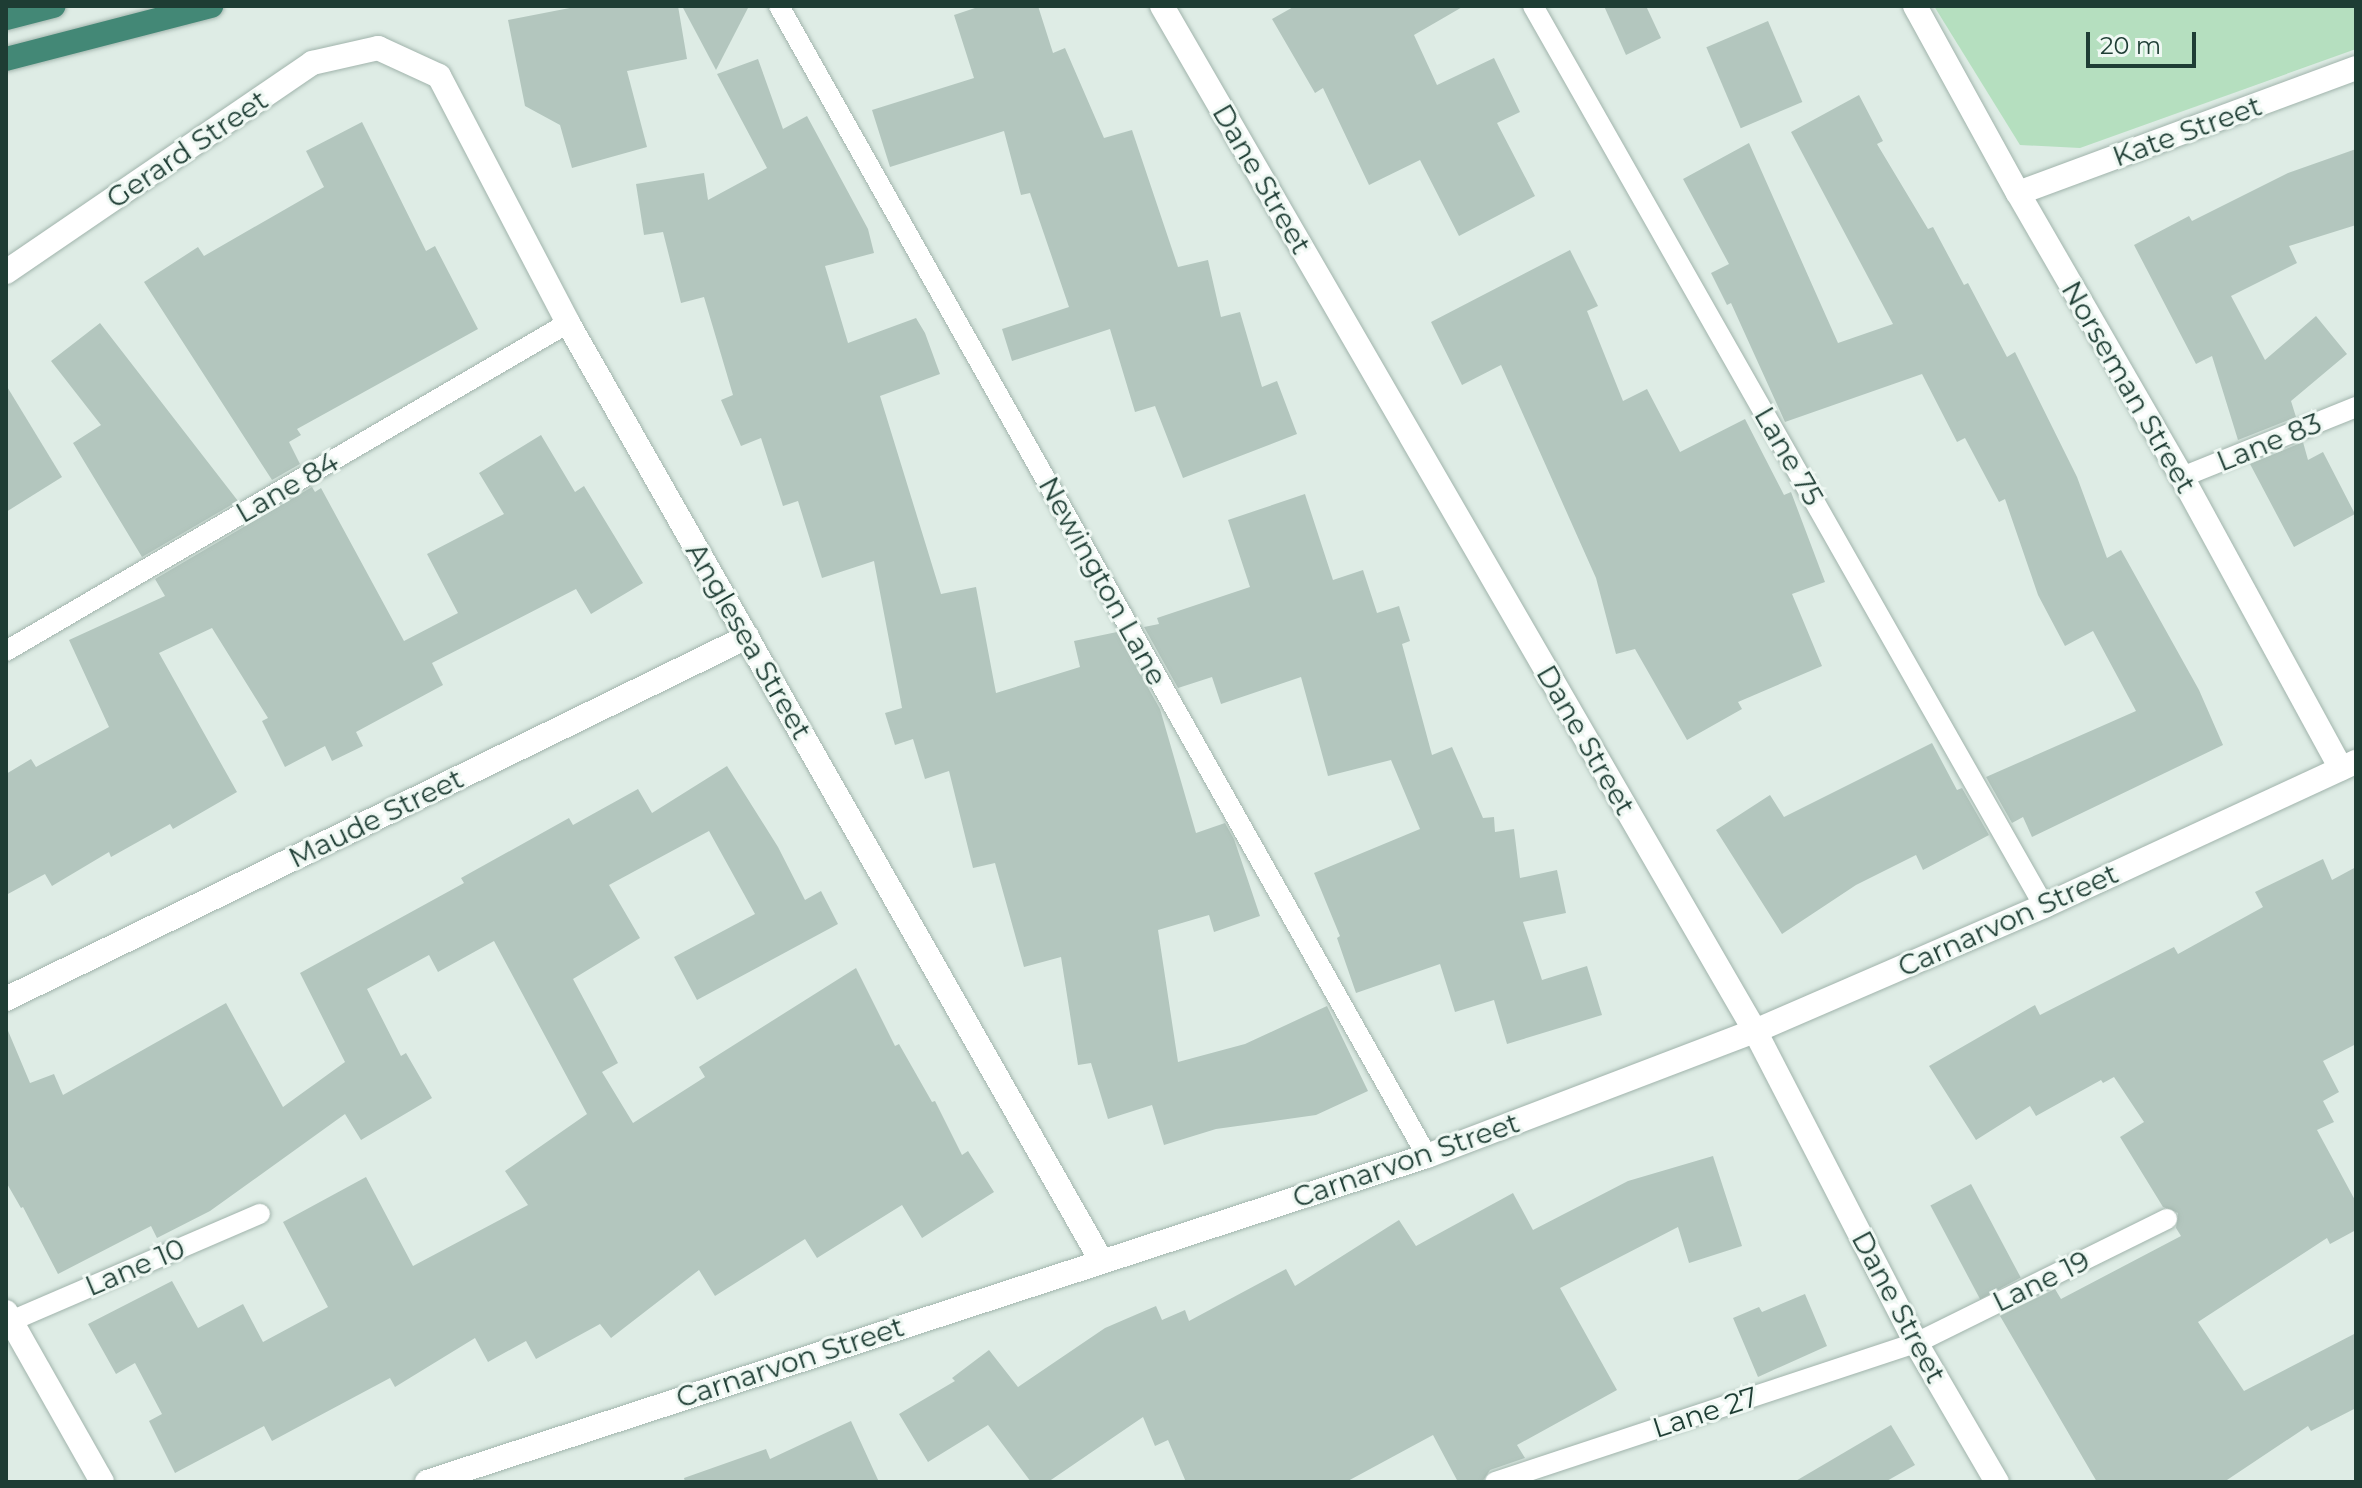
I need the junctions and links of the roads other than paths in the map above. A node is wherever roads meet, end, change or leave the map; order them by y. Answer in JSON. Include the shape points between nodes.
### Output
{"nodes":[{"id":1,"x":53,"y":6,"type":"edge"},
{"id":2,"x":211,"y":6,"type":"edge"},
{"id":3,"x":779,"y":6,"type":"edge"},
{"id":4,"x":1162,"y":6,"type":"edge"},
{"id":5,"x":1533,"y":6,"type":"edge"},
{"id":6,"x":1915,"y":6,"type":"edge"},
{"id":7,"x":6,"y":18,"type":"edge"},
{"id":8,"x":378,"y":48,"type":"joint"},
{"id":9,"x":6,"y":59,"type":"edge"},
{"id":10,"x":2356,"y":68,"type":"edge"},
{"id":11,"x":2018,"y":193,"type":"junction"},
{"id":12,"x":6,"y":272,"type":"edge"},
{"id":13,"x":568,"y":323,"type":"junction"},
{"id":14,"x":2356,"y":407,"type":"edge"},
{"id":15,"x":2182,"y":477,"type":"junction"},
{"id":16,"x":747,"y":637,"type":"junction"},
{"id":17,"x":6,"y":651,"type":"edge"},
{"id":18,"x":2349,"y":765,"type":"edge"},
{"id":19,"x":2044,"y":906,"type":"junction"},
{"id":20,"x":6,"y":999,"type":"edge"},
{"id":21,"x":1755,"y":1031,"type":"junction"},
{"id":22,"x":1427,"y":1156,"type":"junction"},
{"id":23,"x":260,"y":1214,"type":"dead end"},
{"id":24,"x":2167,"y":1219,"type":"dead end"},
{"id":25,"x":1101,"y":1260,"type":"junction"},
{"id":26,"x":8,"y":1316,"type":"edge"},
{"id":27,"x":1916,"y":1343,"type":"junction"},
{"id":28,"x":102,"y":1482,"type":"edge"},
{"id":29,"x":427,"y":1482,"type":"edge"},
{"id":30,"x":1495,"y":1482,"type":"edge"},
{"id":31,"x":1997,"y":1482,"type":"edge"}],
"edges":[{"from":1,"to":7,"type":"highway"},
{"from":2,"to":9,"type":"highway"},
{"from":3,"to":22,"type":"lane","name":"Newington Lane"},
{"from":4,"to":21,"type":"street","name":"Dane Street"},
{"from":5,"to":19,"type":"lane","name":"Lane 75"},
{"from":6,"to":11,"type":"street","name":"Norseman Street"},
{"from":8,"to":12,"type":"street","name":"Gerard Street","via":[[312,63]]},
{"from":8,"to":13,"type":"street","name":"Anglesea Street","via":[[439,76]]},
{"from":10,"to":11,"type":"street","name":"Kate Street"},
{"from":11,"to":15,"type":"street","name":"Norseman Street"},
{"from":13,"to":16,"type":"street","name":"Anglesea Street"},
{"from":13,"to":17,"type":"lane","name":"Lane 84"},
{"from":14,"to":15,"type":"lane","name":"Lane 83"},
{"from":15,"to":18,"type":"street","name":"Norseman Street"},
{"from":16,"to":20,"type":"street","name":"Maude Street"},
{"from":16,"to":25,"type":"street","name":"Anglesea Street"},
{"from":18,"to":19,"type":"street","name":"Carnarvon Street"},
{"from":19,"to":21,"type":"street","name":"Carnarvon Street"},
{"from":21,"to":22,"type":"street","name":"Carnarvon Street"},
{"from":21,"to":27,"type":"street","name":"Dane Street"},
{"from":22,"to":25,"type":"street","name":"Carnarvon Street"},
{"from":23,"to":26,"type":"lane","name":"Lane 10"},
{"from":24,"to":27,"type":"lane","name":"Lane 19"},
{"from":25,"to":29,"type":"street","name":"Carnarvon Street"},
{"from":26,"to":28,"type":"street"},
{"from":27,"to":30,"type":"lane","name":"Lane 27"},
{"from":27,"to":31,"type":"street","name":"Dane Street"}]}
